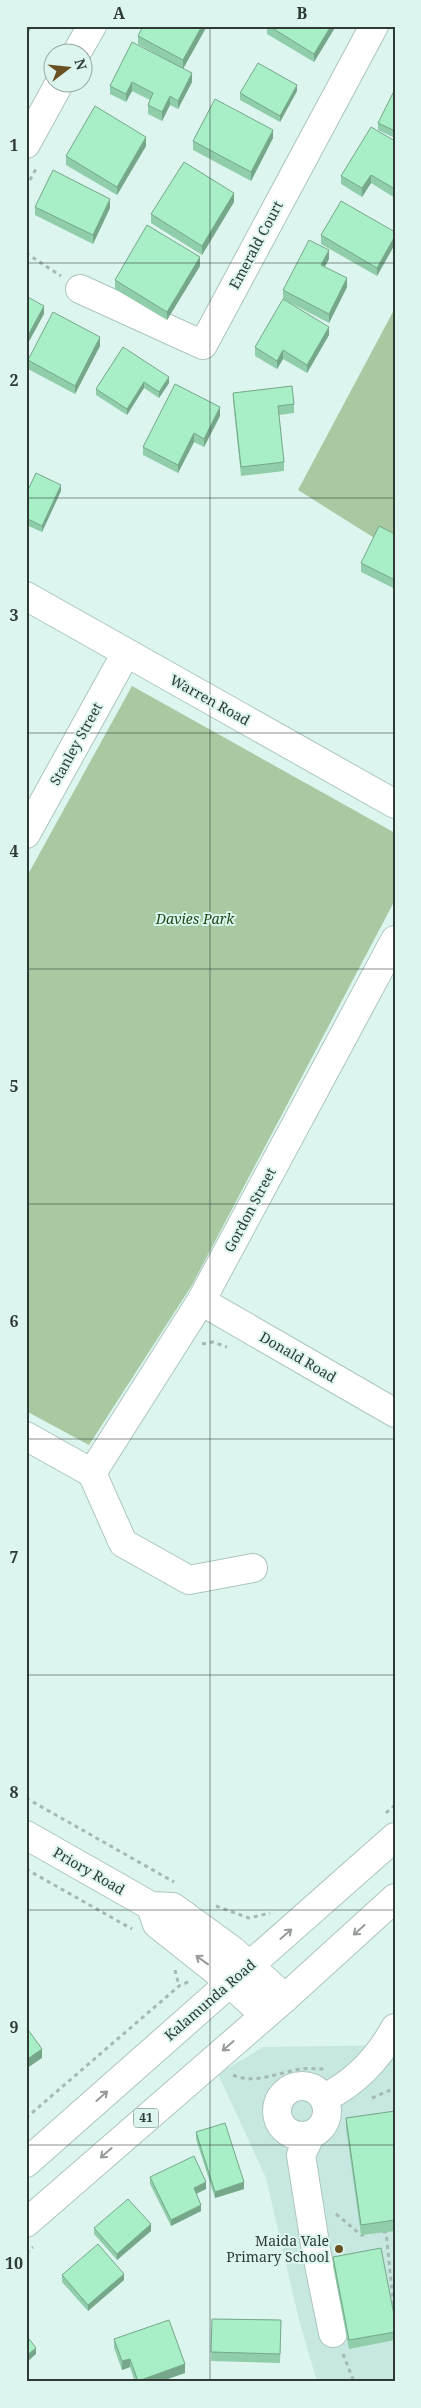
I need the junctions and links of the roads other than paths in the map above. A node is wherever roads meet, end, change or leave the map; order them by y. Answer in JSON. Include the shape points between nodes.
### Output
{"nodes":[{"id":1,"x":92,"y":26,"type":"edge"},
{"id":2,"x":374,"y":26,"type":"edge"},
{"id":3,"x":83,"y":42,"type":"edge"},
{"id":4,"x":55,"y":92,"type":"edge"},
{"id":5,"x":26,"y":144,"type":"edge"},
{"id":6,"x":80,"y":289,"type":"road end"},
{"id":7,"x":26,"y":596,"type":"edge"},
{"id":8,"x":126,"y":653,"type":"junction"},
{"id":9,"x":395,"y":804,"type":"edge"},
{"id":10,"x":26,"y":834,"type":"edge"},
{"id":11,"x":395,"y":940,"type":"edge"},
{"id":12,"x":201,"y":1301,"type":"junction"},
{"id":13,"x":395,"y":1413,"type":"edge"},
{"id":14,"x":26,"y":1436,"type":"edge"},
{"id":15,"x":92,"y":1473,"type":"junction"},
{"id":16,"x":253,"y":1568,"type":"dead end"},
{"id":17,"x":388,"y":1827,"type":"edge"},
{"id":18,"x":26,"y":1835,"type":"edge"},
{"id":19,"x":395,"y":1898,"type":"edge"},
{"id":20,"x":239,"y":1974,"type":"junction"},
{"id":21,"x":275,"y":2006,"type":"junction"},
{"id":22,"x":395,"y":2028,"type":"edge"},
{"id":23,"x":333,"y":2093,"type":"junction"},
{"id":24,"x":310,"y":2136,"type":"junction"},
{"id":25,"x":26,"y":2164,"type":"edge"},
{"id":26,"x":30,"y":2234,"type":"edge"},
{"id":27,"x":333,"y":2333,"type":"road end"}],
"edges":[{"from":1,"to":3,"type":"street"},
{"from":2,"to":6,"type":"street","name":"Emerald Court","via":[[203,345]]},
{"from":4,"to":5,"type":"street"},
{"from":7,"to":8,"type":"street","name":"Warren Road"},
{"from":8,"to":9,"type":"street","name":"Warren Road"},
{"from":8,"to":10,"type":"street","name":"Stanley Street"},
{"from":11,"to":12,"type":"street","name":"Gordon Street"},
{"from":12,"to":13,"type":"street","name":"Donald Road"},
{"from":12,"to":15,"type":"street","name":"Gordon Street"},
{"from":14,"to":15,"type":"street"},
{"from":15,"to":16,"type":"street","via":[[123,1543],[189,1580]]},
{"from":20,"to":17,"type":"street","name":"Kalamunda Road","one_way":true},
{"from":18,"to":20,"type":"street","name":"Priory Road","via":[[151,1906],[173,1907],[232,1950]]},
{"from":19,"to":21,"type":"street","number":"41","one_way":true},
{"from":20,"to":21,"type":"street","name":"Priory Road"},
{"from":25,"to":20,"type":"street","name":"Kalamunda Road","one_way":true},
{"from":21,"to":26,"type":"street","number":"41","one_way":true},
{"from":22,"to":23,"type":"street","via":[[374,2059]]},
{"from":23,"to":24,"type":"street","via":[[327,2105],[326,2120]]},
{"from":23,"to":24,"type":"street","via":[[300,2086],[289,2089],[278,2102],[278,2119],[283,2129],[293,2135]]},
{"from":24,"to":27,"type":"street","via":[[301,2155]]}]}
